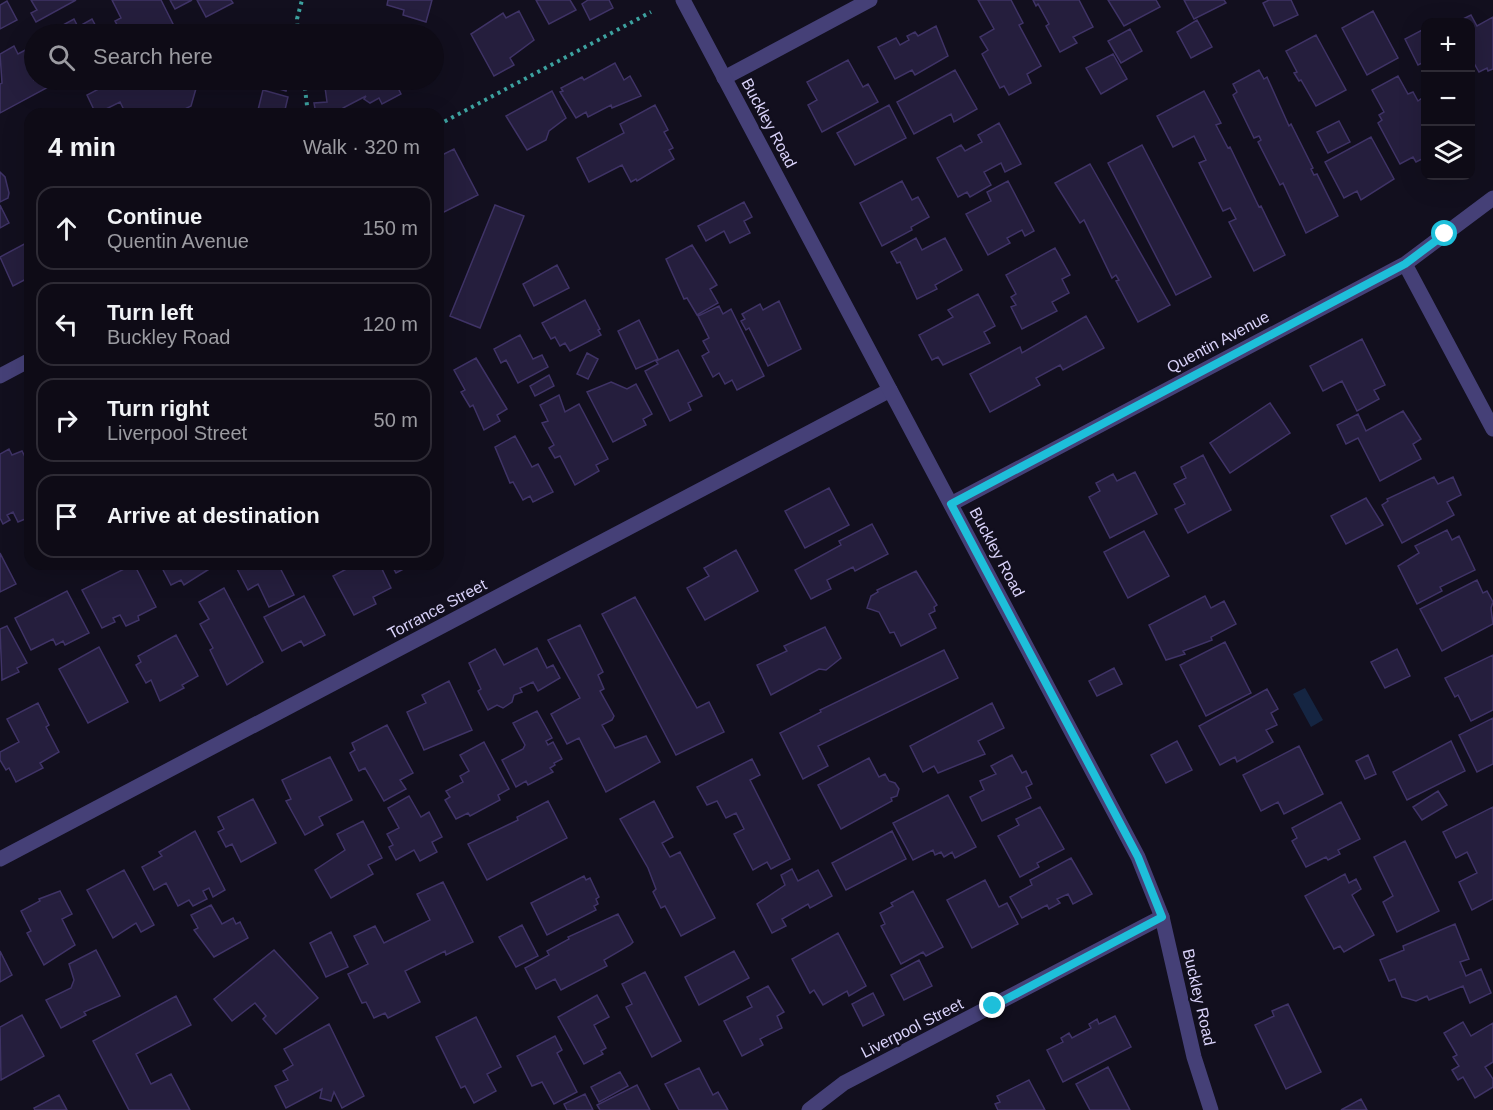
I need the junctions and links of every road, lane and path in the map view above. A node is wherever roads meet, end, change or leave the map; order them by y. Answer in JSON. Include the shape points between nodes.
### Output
{"nodes":[{"id":1,"x":302,"y":0,"type":"edge"},
{"id":2,"x":683,"y":0,"type":"edge"},
{"id":3,"x":870,"y":0,"type":"edge"},
{"id":4,"x":651,"y":12,"type":"dead end"},
{"id":5,"x":297,"y":24,"type":"edge"},
{"id":6,"x":724,"y":78,"type":"junction"},
{"id":7,"x":305,"y":90,"type":"edge"},
{"id":8,"x":307,"y":108,"type":"edge"},
{"id":9,"x":444,"y":122,"type":"edge"},
{"id":10,"x":1493,"y":198,"type":"edge"},
{"id":11,"x":1405,"y":264,"type":"junction"},
{"id":12,"x":24,"y":363,"type":"edge"},
{"id":13,"x":0,"y":376,"type":"edge"},
{"id":14,"x":890,"y":390,"type":"junction"},
{"id":15,"x":1493,"y":429,"type":"edge"},
{"id":16,"x":951,"y":504,"type":"junction"},
{"id":17,"x":0,"y":859,"type":"edge"},
{"id":18,"x":1162,"y":917,"type":"junction"},
{"id":19,"x":809,"y":1110,"type":"edge"},
{"id":20,"x":1211,"y":1110,"type":"edge"}],
"edges":[{"from":1,"to":5,"type":"path"},
{"from":2,"to":6,"type":"street","name":"Buckley Road"},
{"from":3,"to":6,"type":"street"},
{"from":4,"to":9,"type":"path"},
{"from":6,"to":14,"type":"street","name":"Buckley Road"},
{"from":7,"to":8,"type":"path"},
{"from":10,"to":11,"type":"street","name":"Quentin Avenue"},
{"from":11,"to":15,"type":"street"},
{"from":11,"to":16,"type":"street","name":"Quentin Avenue"},
{"from":12,"to":13,"type":"street"},
{"from":14,"to":16,"type":"street","name":"Buckley Road"},
{"from":14,"to":17,"type":"street","name":"Torrance Street"},
{"from":16,"to":18,"type":"street","name":"Buckley Road","via":[[1138,857]]},
{"from":18,"to":19,"type":"street","name":"Liverpool Street","via":[[844,1083]]},
{"from":18,"to":20,"type":"street","name":"Buckley Road","via":[[1194,1057]]}]}
